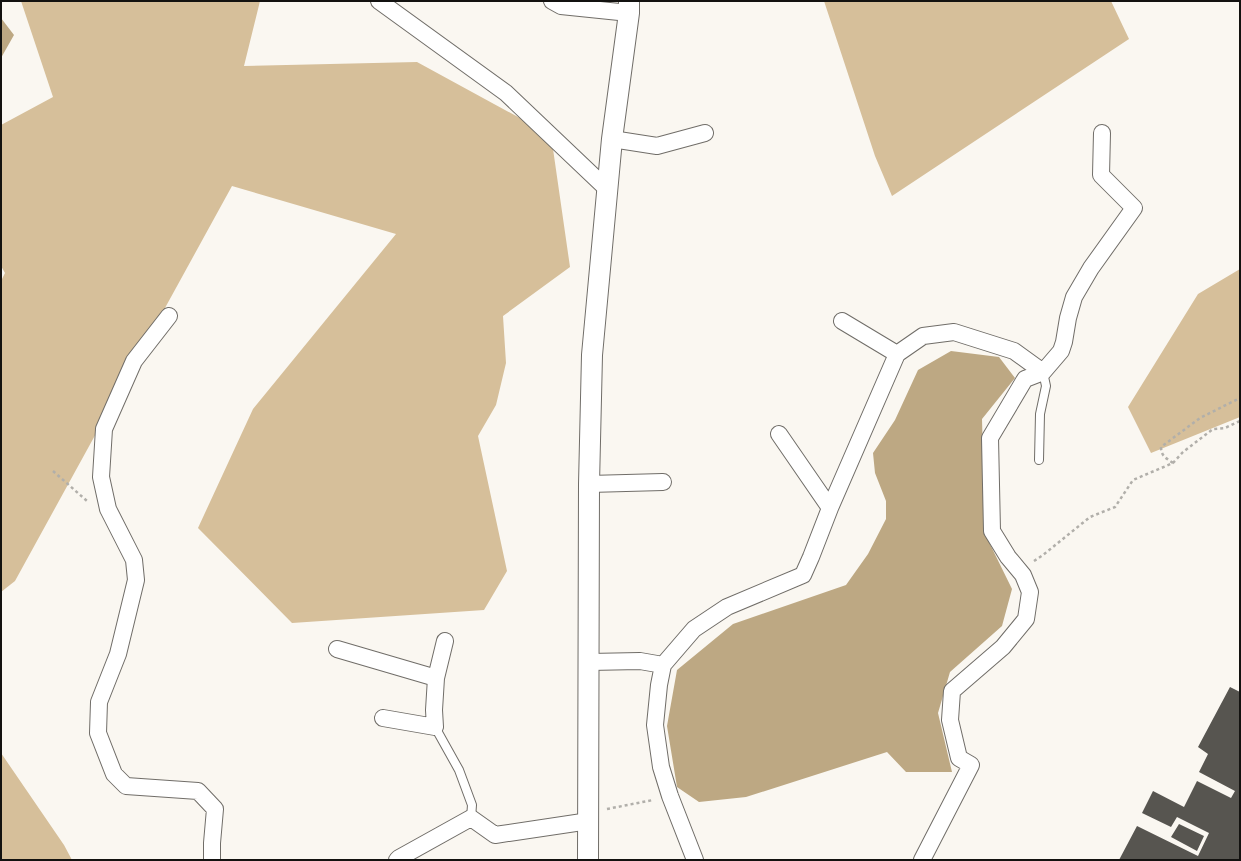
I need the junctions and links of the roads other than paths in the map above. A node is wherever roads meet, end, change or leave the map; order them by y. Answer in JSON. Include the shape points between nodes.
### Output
{"nodes":[{"id":1,"x":378,"y":1,"type":"edge"},
{"id":2,"x":552,"y":1,"type":"edge"},
{"id":3,"x":629,"y":7,"type":"edge"},
{"id":4,"x":705,"y":133,"type":"dead end"},
{"id":5,"x":1102,"y":133,"type":"dead end"},
{"id":6,"x":612,"y":139,"type":"junction"},
{"id":7,"x":607,"y":190,"type":"junction"},
{"id":8,"x":169,"y":316,"type":"dead end"},
{"id":9,"x":842,"y":321,"type":"dead end"},
{"id":10,"x":897,"y":354,"type":"junction"},
{"id":11,"x":1043,"y":372,"type":"junction"},
{"id":12,"x":779,"y":434,"type":"dead end"},
{"id":13,"x":1039,"y":460,"type":"dead end"},
{"id":14,"x":663,"y":482,"type":"dead end"},
{"id":15,"x":589,"y":484,"type":"junction"},
{"id":16,"x":830,"y":508,"type":"junction"},
{"id":17,"x":446,"y":641,"type":"dead end"},
{"id":18,"x":338,"y":648,"type":"dead end"},
{"id":19,"x":589,"y":662,"type":"junction"},
{"id":20,"x":663,"y":665,"type":"junction"},
{"id":21,"x":436,"y":678,"type":"junction"},
{"id":22,"x":382,"y":718,"type":"dead end"},
{"id":23,"x":435,"y":727,"type":"junction"},
{"id":24,"x":589,"y":817,"type":"junction"},
{"id":25,"x":471,"y":818,"type":"junction"},
{"id":26,"x":212,"y":860,"type":"edge"},
{"id":27,"x":397,"y":860,"type":"edge"},
{"id":28,"x":588,"y":860,"type":"edge"},
{"id":29,"x":695,"y":860,"type":"edge"},
{"id":30,"x":922,"y":860,"type":"edge"}],
"edges":[{"from":1,"to":7,"type":"street","via":[[506,93]]},
{"from":2,"to":3,"type":"street","via":[[561,6]]},
{"from":3,"to":6,"type":"street"},
{"from":4,"to":6,"type":"street","via":[[657,146]]},
{"from":5,"to":11,"type":"street","via":[[1101,175],[1134,208],[1091,268],[1074,297],[1064,342]]},
{"from":6,"to":7,"type":"street"},
{"from":7,"to":15,"type":"street","via":[[592,356]]},
{"from":8,"to":26,"type":"street","via":[[134,361],[104,429],[101,477],[108,509],[134,560],[136,580],[118,654],[99,702],[98,734],[114,774],[126,786],[198,791],[215,809]]},
{"from":9,"to":10,"type":"street"},
{"from":10,"to":11,"type":"street","via":[[923,336],[954,332],[1014,351]]},
{"from":10,"to":16,"type":"street"},
{"from":11,"to":13,"type":"lane","via":[[1046,386],[1040,414]]},
{"from":11,"to":30,"type":"street","via":[[1025,379],[990,438],[992,531],[1023,575],[1030,592],[1026,619],[1003,647],[952,691],[950,720],[959,758],[971,765]]},
{"from":12,"to":16,"type":"street"},
{"from":14,"to":15,"type":"street"},
{"from":15,"to":19,"type":"street"},
{"from":16,"to":20,"type":"street","via":[[803,575],[727,607],[694,629]]},
{"from":17,"to":21,"type":"street"},
{"from":18,"to":21,"type":"street"},
{"from":19,"to":20,"type":"street","via":[[640,661]]},
{"from":19,"to":24,"type":"street"},
{"from":20,"to":29,"type":"street","via":[[655,725],[661,768]]},
{"from":21,"to":23,"type":"street"},
{"from":22,"to":23,"type":"street"},
{"from":23,"to":25,"type":"lane","via":[[459,770],[472,805]]},
{"from":24,"to":25,"type":"street","via":[[494,835]]},
{"from":24,"to":28,"type":"street"},
{"from":25,"to":27,"type":"street"}]}
